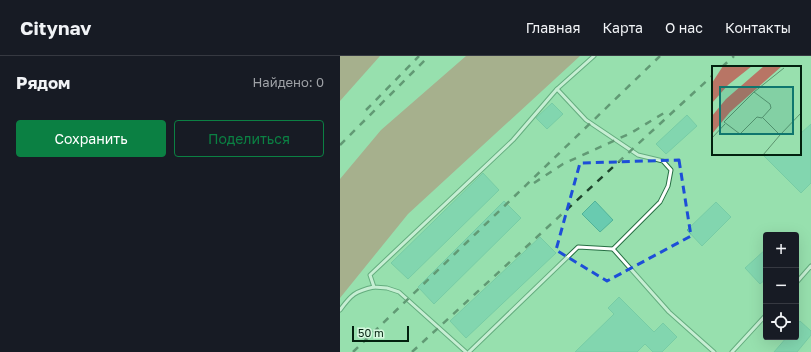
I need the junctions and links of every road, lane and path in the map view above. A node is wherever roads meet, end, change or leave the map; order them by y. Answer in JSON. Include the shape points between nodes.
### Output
{"nodes":[{"id":1,"x":594,"y":56,"type":"edge"},
{"id":2,"x":557,"y":89,"type":"junction"},
{"id":3,"x":613,"y":249,"type":"junction"},
{"id":4,"x":811,"y":266,"type":"edge"},
{"id":5,"x":799,"y":280,"type":"edge"},
{"id":6,"x":374,"y":287,"type":"junction"},
{"id":7,"x":340,"y":310,"type":"edge"},
{"id":8,"x":763,"y":318,"type":"edge"},
{"id":9,"x":467,"y":352,"type":"edge"},
{"id":10,"x":714,"y":352,"type":"edge"},
{"id":11,"x":732,"y":352,"type":"edge"}],
"edges":[{"from":1,"to":2,"type":"lane"},
{"from":2,"to":3,"type":"lane","via":[[586,120],[638,155],[663,161],[671,170],[668,186],[660,202]]},
{"from":2,"to":6,"type":"lane","via":[[513,140],[370,275]]},
{"from":3,"to":9,"type":"lane","via":[[578,247]]},
{"from":3,"to":10,"type":"lane","via":[[670,312]]},
{"from":4,"to":5,"type":"lane"},
{"from":6,"to":7,"type":"lane","via":[[360,290],[350,296]]},
{"from":6,"to":9,"type":"lane","via":[[399,292]]},
{"from":8,"to":11,"type":"lane"}]}
